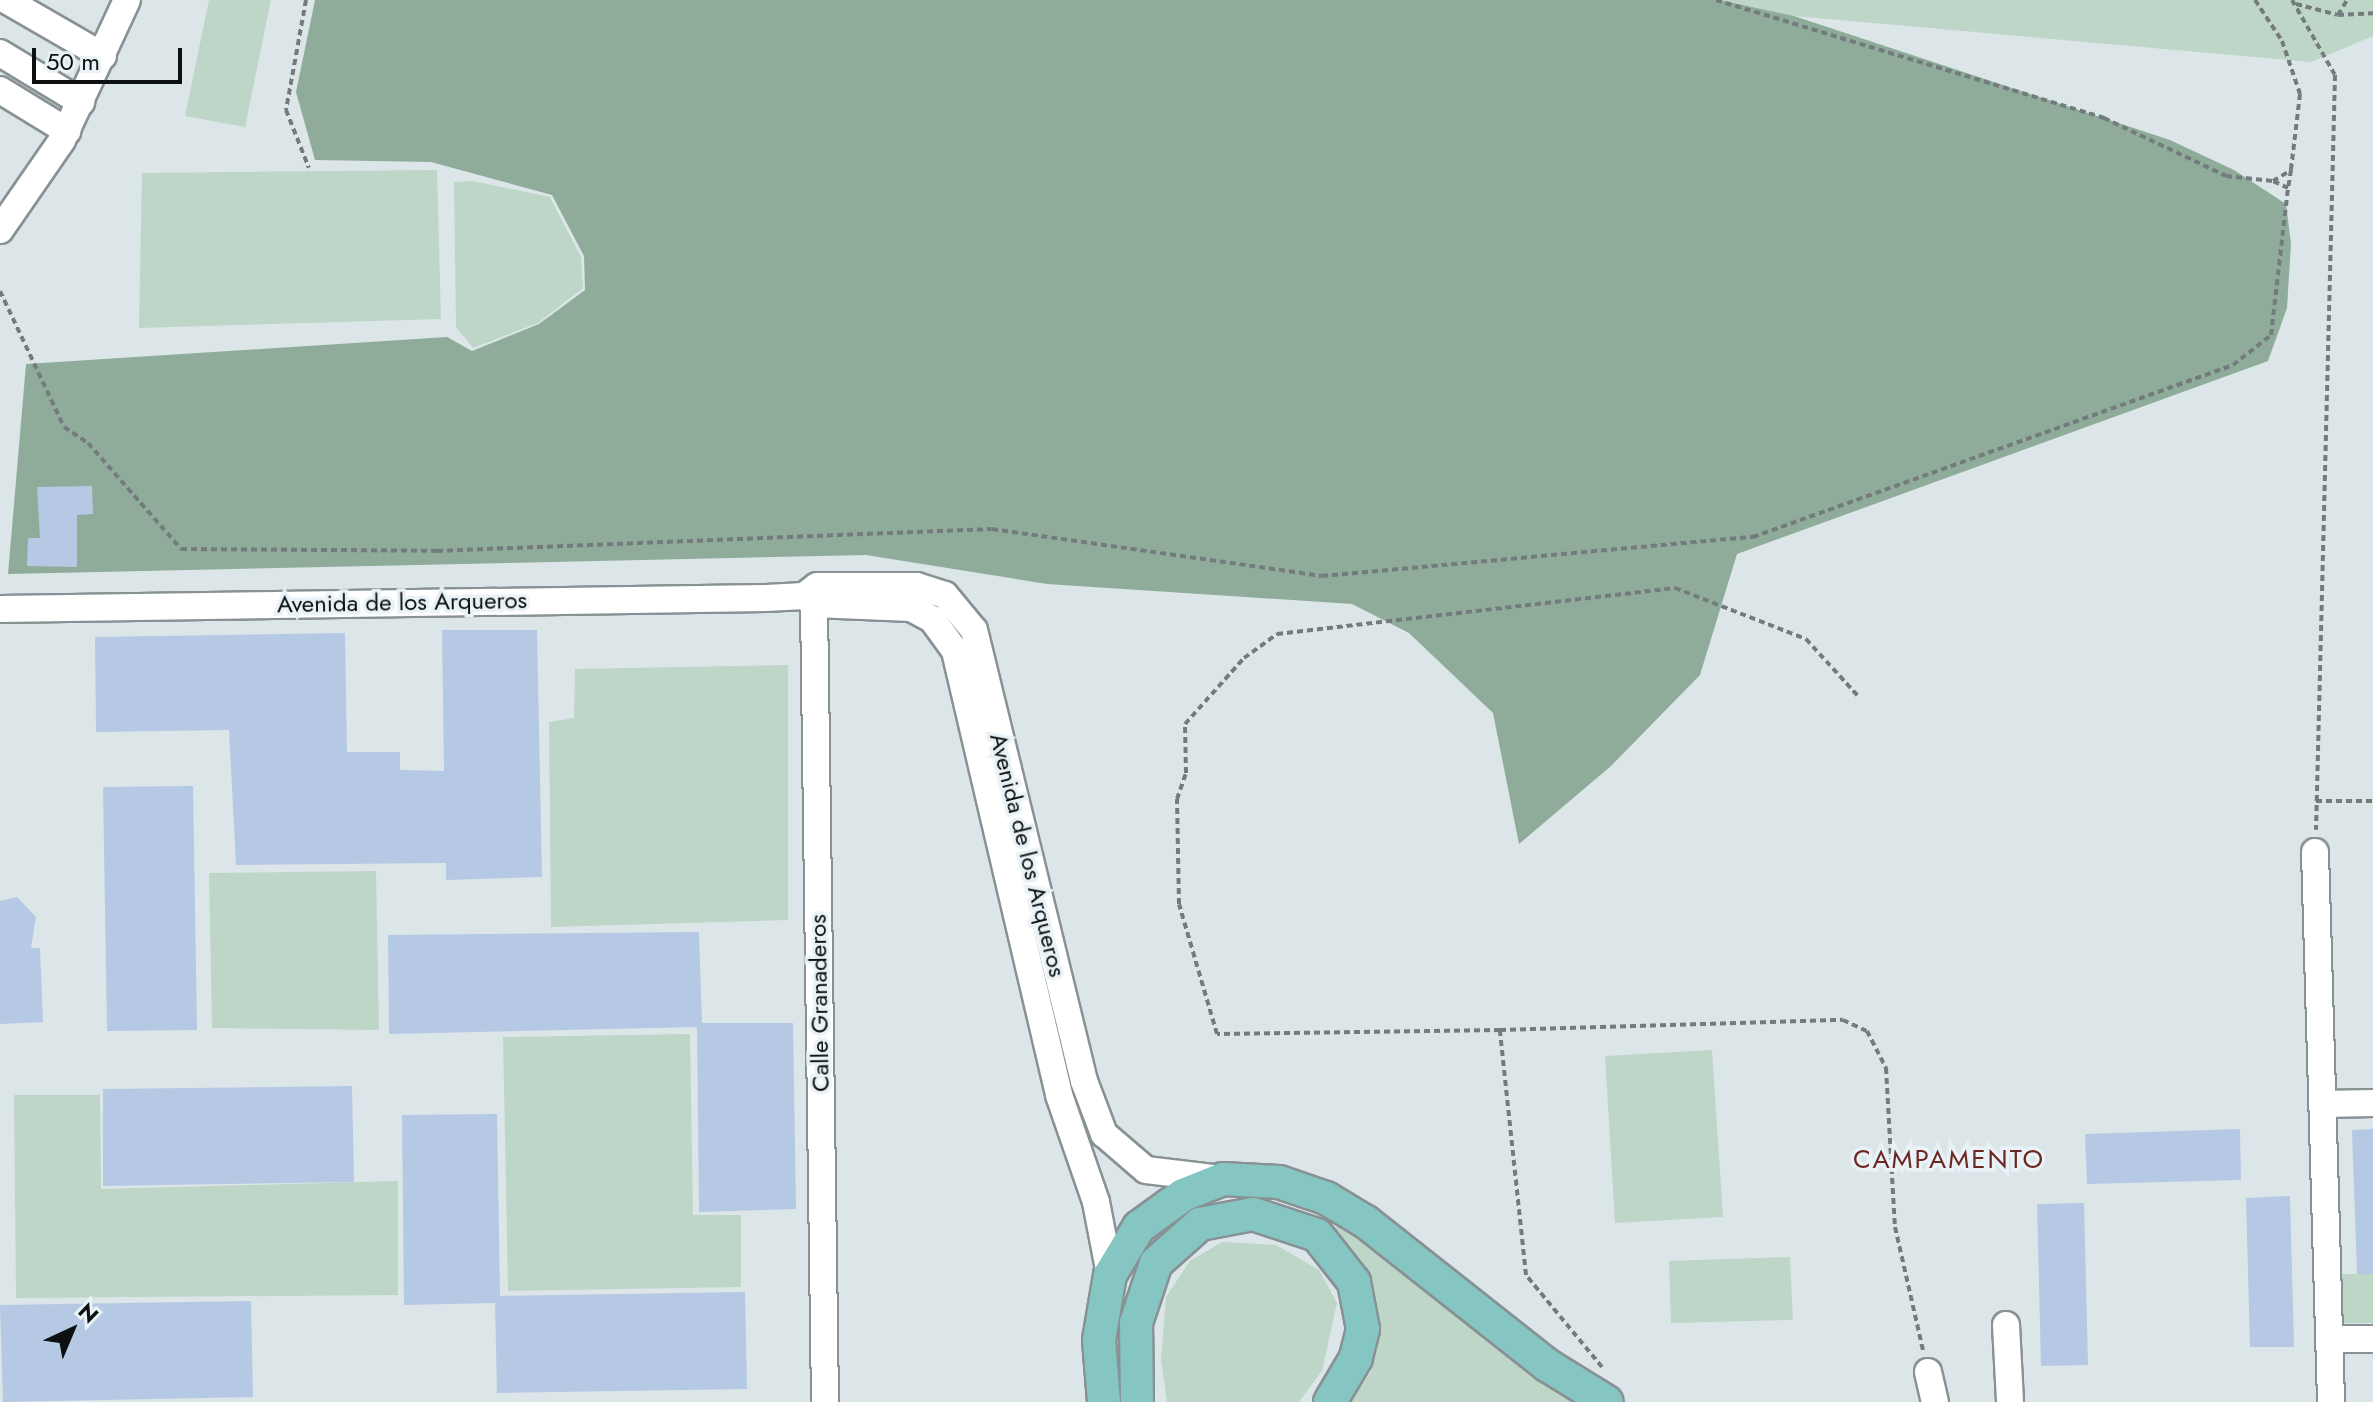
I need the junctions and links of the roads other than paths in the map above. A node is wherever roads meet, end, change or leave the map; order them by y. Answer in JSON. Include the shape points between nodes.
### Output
{"nodes":[{"id":1,"x":6,"y":0,"type":"edge"},
{"id":2,"x":117,"y":4,"type":"edge"},
{"id":3,"x":0,"y":53,"type":"edge"},
{"id":4,"x":103,"y":56,"type":"junction"},
{"id":5,"x":4,"y":95,"type":"edge"},
{"id":6,"x":81,"y":102,"type":"junction"},
{"id":7,"x":67,"y":131,"type":"junction"},
{"id":8,"x":0,"y":230,"type":"edge"},
{"id":9,"x":809,"y":600,"type":"junction"},
{"id":10,"x":0,"y":609,"type":"edge"},
{"id":11,"x":2315,"y":852,"type":"road end"},
{"id":12,"x":2373,"y":1103,"type":"edge"},
{"id":13,"x":2323,"y":1104,"type":"junction"},
{"id":14,"x":1223,"y":1179,"type":"junction"},
{"id":15,"x":1110,"y":1275,"type":"junction"},
{"id":16,"x":2006,"y":1325,"type":"dead end"},
{"id":17,"x":2330,"y":1339,"type":"junction"},
{"id":18,"x":2373,"y":1339,"type":"edge"},
{"id":19,"x":1928,"y":1372,"type":"road end"},
{"id":20,"x":1607,"y":1386,"type":"edge"},
{"id":21,"x":825,"y":1402,"type":"edge"},
{"id":22,"x":1104,"y":1402,"type":"edge"},
{"id":23,"x":1137,"y":1402,"type":"edge"},
{"id":24,"x":1330,"y":1402,"type":"edge"},
{"id":25,"x":1935,"y":1402,"type":"edge"},
{"id":26,"x":2010,"y":1402,"type":"edge"},
{"id":27,"x":2331,"y":1402,"type":"edge"}],
"edges":[{"from":1,"to":4,"type":"street"},
{"from":2,"to":4,"type":"street"},
{"from":3,"to":6,"type":"street"},
{"from":4,"to":6,"type":"street"},
{"from":5,"to":7,"type":"street"},
{"from":6,"to":7,"type":"street"},
{"from":7,"to":8,"type":"street"},
{"from":9,"to":10,"type":"street","name":"Avenida de los Arqueros"},
{"from":9,"to":14,"type":"street","name":"Avenida de los Arqueros","via":[[817,586],[917,586],[945,595],[961,610],[974,630],[1084,1081],[1104,1134],[1146,1170]]},
{"from":9,"to":15,"type":"street","name":"Avenida de los Arqueros","via":[[911,608],[932,619],[955,651],[1059,1095],[1096,1202]]},
{"from":9,"to":21,"type":"street","name":"Calle Granaderos"},
{"from":11,"to":13,"type":"street"},
{"from":12,"to":13,"type":"street"},
{"from":13,"to":17,"type":"street"},
{"from":14,"to":15,"type":"main road","via":[[1183,1195],[1139,1227]]},
{"from":14,"to":20,"type":"main road","via":[[1279,1182],[1326,1198],[1366,1222],[1547,1365]]},
{"from":15,"to":22,"type":"main road","via":[[1099,1340]]},
{"from":16,"to":26,"type":"street"},
{"from":17,"to":18,"type":"street"},
{"from":17,"to":27,"type":"street"},
{"from":19,"to":25,"type":"street"},
{"from":23,"to":24,"type":"main road","via":[[1136,1323],[1144,1288],[1174,1241],[1200,1224],[1232,1216],[1284,1220],[1317,1235],[1337,1254],[1357,1294],[1363,1329],[1356,1358]]}]}
